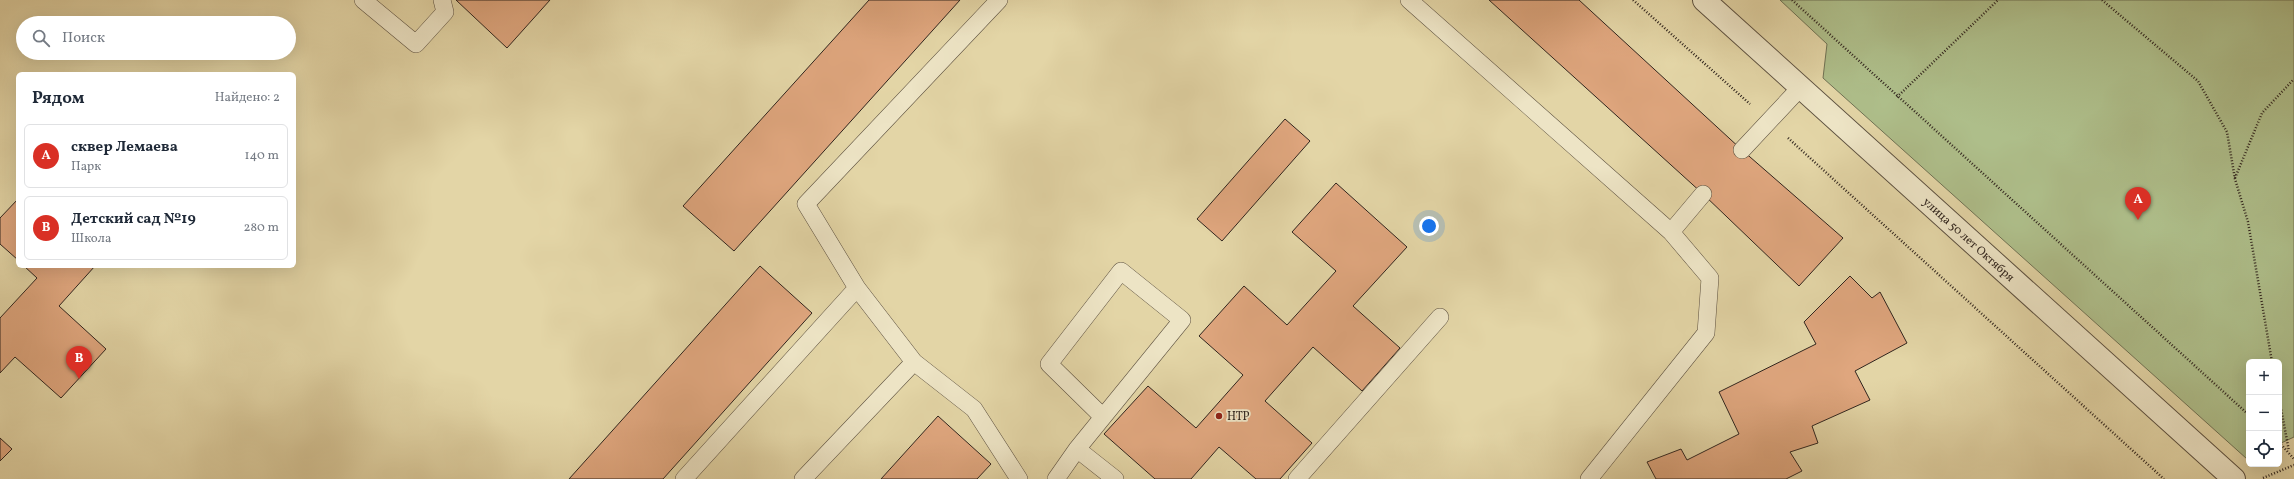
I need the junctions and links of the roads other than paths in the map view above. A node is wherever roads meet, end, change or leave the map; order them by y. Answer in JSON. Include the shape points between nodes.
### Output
{"nodes":[{"id":1,"x":363,"y":0,"type":"edge"},
{"id":2,"x":442,"y":0,"type":"edge"},
{"id":3,"x":999,"y":0,"type":"edge"},
{"id":4,"x":1409,"y":0,"type":"edge"},
{"id":5,"x":1704,"y":0,"type":"edge"},
{"id":6,"x":1800,"y":88,"type":"junction"},
{"id":7,"x":1742,"y":150,"type":"dead end"},
{"id":8,"x":1703,"y":194,"type":"dead end"},
{"id":9,"x":1671,"y":232,"type":"junction"},
{"id":10,"x":857,"y":288,"type":"junction"},
{"id":11,"x":1440,"y":317,"type":"dead end"},
{"id":12,"x":914,"y":362,"type":"junction"},
{"id":13,"x":1103,"y":417,"type":"junction"},
{"id":14,"x":1077,"y":449,"type":"junction"},
{"id":15,"x":684,"y":479,"type":"edge"},
{"id":16,"x":803,"y":479,"type":"edge"},
{"id":17,"x":1019,"y":479,"type":"edge"},
{"id":18,"x":1056,"y":479,"type":"edge"},
{"id":19,"x":1115,"y":479,"type":"edge"},
{"id":20,"x":1297,"y":479,"type":"edge"},
{"id":21,"x":1589,"y":479,"type":"edge"},
{"id":22,"x":2234,"y":479,"type":"edge"}],
"edges":[{"from":1,"to":2,"type":"lane","via":[[416,44],[445,12]]},
{"from":3,"to":10,"type":"lane","via":[[806,204]]},
{"from":4,"to":9,"type":"lane"},
{"from":5,"to":6,"type":"street","name":"улица 50 лет Октября"},
{"from":6,"to":7,"type":"lane"},
{"from":6,"to":22,"type":"street","name":"улица 50 лет Октября"},
{"from":8,"to":9,"type":"lane"},
{"from":9,"to":21,"type":"lane","via":[[1710,278],[1706,333]]},
{"from":10,"to":12,"type":"lane"},
{"from":10,"to":15,"type":"lane"},
{"from":11,"to":20,"type":"lane"},
{"from":12,"to":16,"type":"lane"},
{"from":12,"to":17,"type":"lane","via":[[974,409]]},
{"from":13,"to":13,"type":"lane","via":[[1182,320],[1121,270],[1050,364]]},
{"from":13,"to":14,"type":"lane"},
{"from":14,"to":18,"type":"lane"},
{"from":14,"to":19,"type":"lane"}]}
